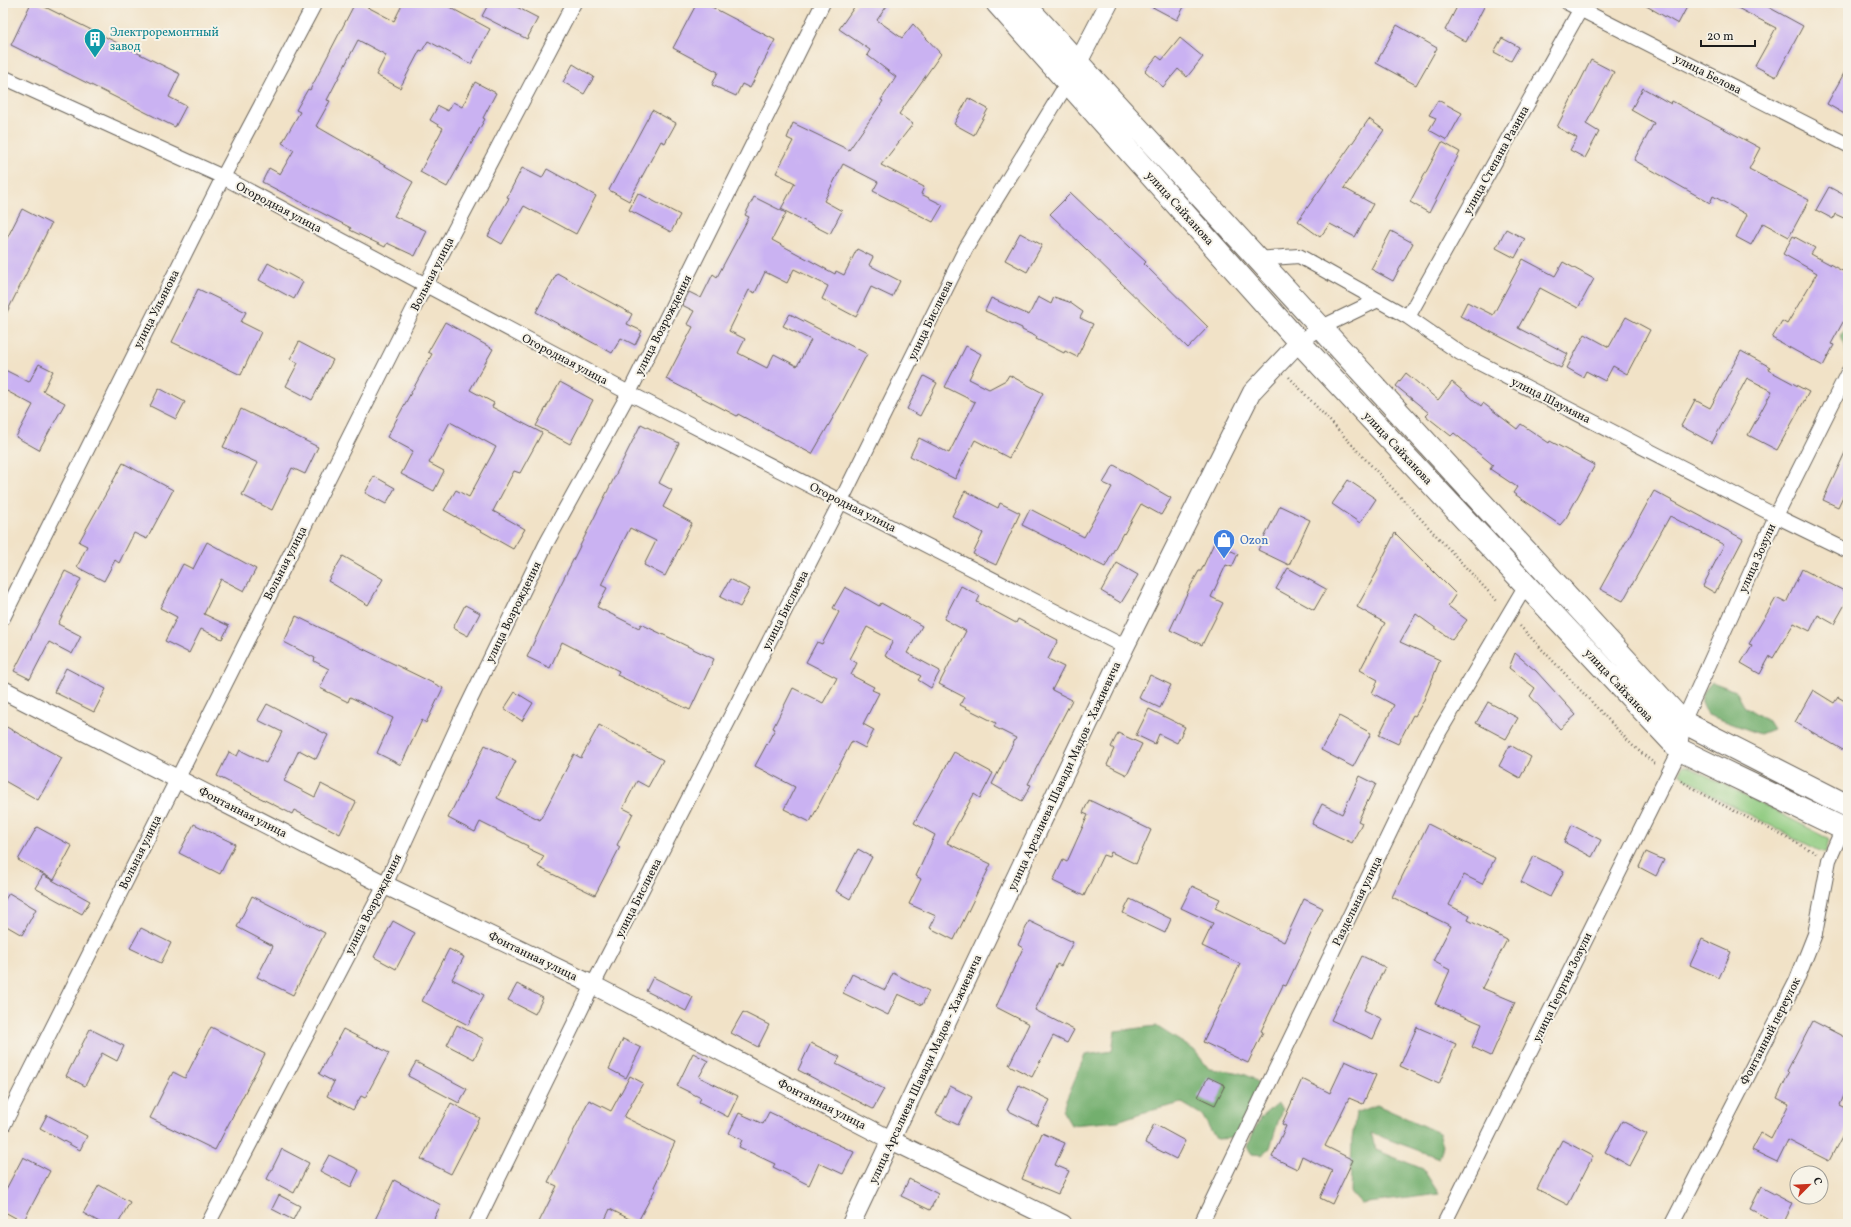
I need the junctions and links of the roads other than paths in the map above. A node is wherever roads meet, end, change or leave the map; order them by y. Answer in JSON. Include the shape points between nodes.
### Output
{"nodes":[{"id":1,"x":315,"y":3,"type":"edge"},
{"id":2,"x":574,"y":3,"type":"edge"},
{"id":3,"x":823,"y":3,"type":"edge"},
{"id":4,"x":997,"y":3,"type":"edge"},
{"id":5,"x":1022,"y":3,"type":"edge"},
{"id":6,"x":1108,"y":3,"type":"edge"},
{"id":7,"x":1568,"y":3,"type":"edge"},
{"id":8,"x":1583,"y":6,"type":"edge"},
{"id":9,"x":1078,"y":63,"type":"junction"},
{"id":10,"x":3,"y":77,"type":"edge"},
{"id":11,"x":1068,"y":82,"type":"junction"},
{"id":12,"x":1848,"y":145,"type":"edge"},
{"id":13,"x":222,"y":177,"type":"junction"},
{"id":14,"x":1256,"y":259,"type":"junction"},
{"id":15,"x":425,"y":286,"type":"junction"},
{"id":16,"x":1378,"y":300,"type":"junction"},
{"id":17,"x":1408,"y":317,"type":"junction"},
{"id":18,"x":1320,"y":328,"type":"junction"},
{"id":19,"x":1299,"y":342,"type":"junction"},
{"id":20,"x":1848,"y":372,"type":"edge"},
{"id":21,"x":629,"y":393,"type":"junction"},
{"id":22,"x":841,"y":500,"type":"junction"},
{"id":23,"x":1776,"y":516,"type":"junction"},
{"id":24,"x":1848,"y":552,"type":"edge"},
{"id":25,"x":1526,"y":585,"type":"junction"},
{"id":26,"x":3,"y":618,"type":"edge"},
{"id":27,"x":1125,"y":647,"type":"junction"},
{"id":28,"x":3,"y":690,"type":"edge"},
{"id":29,"x":1683,"y":722,"type":"junction"},
{"id":30,"x":1680,"y":750,"type":"junction"},
{"id":31,"x":176,"y":778,"type":"junction"},
{"id":32,"x":1848,"y":806,"type":"edge"},
{"id":33,"x":1845,"y":829,"type":"edge"},
{"id":34,"x":384,"y":885,"type":"junction"},
{"id":35,"x":593,"y":985,"type":"junction"},
{"id":36,"x":3,"y":1126,"type":"edge"},
{"id":37,"x":891,"y":1140,"type":"junction"},
{"id":38,"x":208,"y":1224,"type":"edge"},
{"id":39,"x":476,"y":1224,"type":"edge"},
{"id":40,"x":851,"y":1224,"type":"edge"},
{"id":41,"x":1063,"y":1224,"type":"edge"},
{"id":42,"x":1201,"y":1224,"type":"edge"},
{"id":43,"x":1444,"y":1224,"type":"edge"},
{"id":44,"x":1672,"y":1224,"type":"edge"}],
"edges":[{"from":1,"to":13,"type":"street","name":"улица Ульянова"},
{"from":2,"to":15,"type":"street","name":"Вольная улица"},
{"from":3,"to":21,"type":"street","name":"улица Возрождения"},
{"from":4,"to":11,"type":"main road","name":"улица Сайханова"},
{"from":5,"to":9,"type":"main road","name":"улица Сайханова"},
{"from":6,"to":9,"type":"street","name":"улица Бислиева"},
{"from":7,"to":8,"type":"street","name":"улица Белова"},
{"from":8,"to":12,"type":"street","name":"улица Белова"},
{"from":8,"to":17,"type":"street","name":"улица Степана Разина"},
{"from":9,"to":11,"type":"street","name":"улица Бислиева"},
{"from":9,"to":14,"type":"main road","name":"улица Сайханова"},
{"from":10,"to":13,"type":"street","name":"Огородная улица"},
{"from":11,"to":19,"type":"main road","name":"улица Сайханова"},
{"from":11,"to":22,"type":"street","name":"улица Бислиева","via":[[966,248]]},
{"from":13,"to":15,"type":"street","name":"Огородная улица"},
{"from":13,"to":26,"type":"street","name":"улица Ульянова"},
{"from":14,"to":16,"type":"street","name":"улица Шаумяна","via":[[1299,256]]},
{"from":14,"to":18,"type":"main road","name":"улица Сайханова"},
{"from":15,"to":21,"type":"street","name":"Огородная улица"},
{"from":15,"to":31,"type":"street","name":"Вольная улица"},
{"from":16,"to":17,"type":"street","name":"улица Шаумяна"},
{"from":16,"to":18,"type":"street"},
{"from":17,"to":23,"type":"street","name":"улица Шаумяна","via":[[1460,353]]},
{"from":18,"to":19,"type":"street"},
{"from":18,"to":29,"type":"main road","name":"улица Сайханова"},
{"from":19,"to":25,"type":"main road","name":"улица Сайханова"},
{"from":19,"to":27,"type":"street","name":"улица Арсалиева Шавади Мадов - Хажиевича","via":[[1252,392]]},
{"from":20,"to":23,"type":"street","name":"улица Зозули"},
{"from":21,"to":22,"type":"street","name":"Огородная улица"},
{"from":21,"to":34,"type":"street","name":"улица Возрождения","via":[[546,544]]},
{"from":22,"to":27,"type":"street","name":"Огородная улица"},
{"from":22,"to":35,"type":"street","name":"улица Бислиева"},
{"from":23,"to":24,"type":"street","name":"улица Шаумяна"},
{"from":23,"to":29,"type":"street","name":"улица Зозули"},
{"from":25,"to":30,"type":"main road","name":"улица Сайханова"},
{"from":25,"to":42,"type":"street","name":"Раздельная улица","via":[[1434,741]]},
{"from":27,"to":37,"type":"street","name":"улица Арсалиева Шавади Мадов - Хажиевича"},
{"from":28,"to":31,"type":"street","name":"Фонтанная улица"},
{"from":29,"to":30,"type":"street","name":"улица Зозули"},
{"from":29,"to":32,"type":"main road","name":"улица Сайханова"},
{"from":30,"to":33,"type":"main road","name":"улица Сайханова"},
{"from":30,"to":43,"type":"street","name":"улица Георгия Зозули"},
{"from":31,"to":34,"type":"street","name":"Фонтанная улица"},
{"from":31,"to":36,"type":"street","name":"Вольная улица"},
{"from":33,"to":44,"type":"street","name":"Фонтанный переулок","via":[[1829,860],[1815,934],[1796,982]]},
{"from":34,"to":35,"type":"street","name":"Фонтанная улица"},
{"from":34,"to":38,"type":"street","name":"улица Возрождения"},
{"from":35,"to":37,"type":"street","name":"Фонтанная улица"},
{"from":35,"to":39,"type":"street","name":"улица Бислиева"},
{"from":37,"to":40,"type":"street","name":"улица Арсалиева Шавади Мадов - Хажиевича"},
{"from":37,"to":41,"type":"street","name":"Фонтанная улица"}]}
